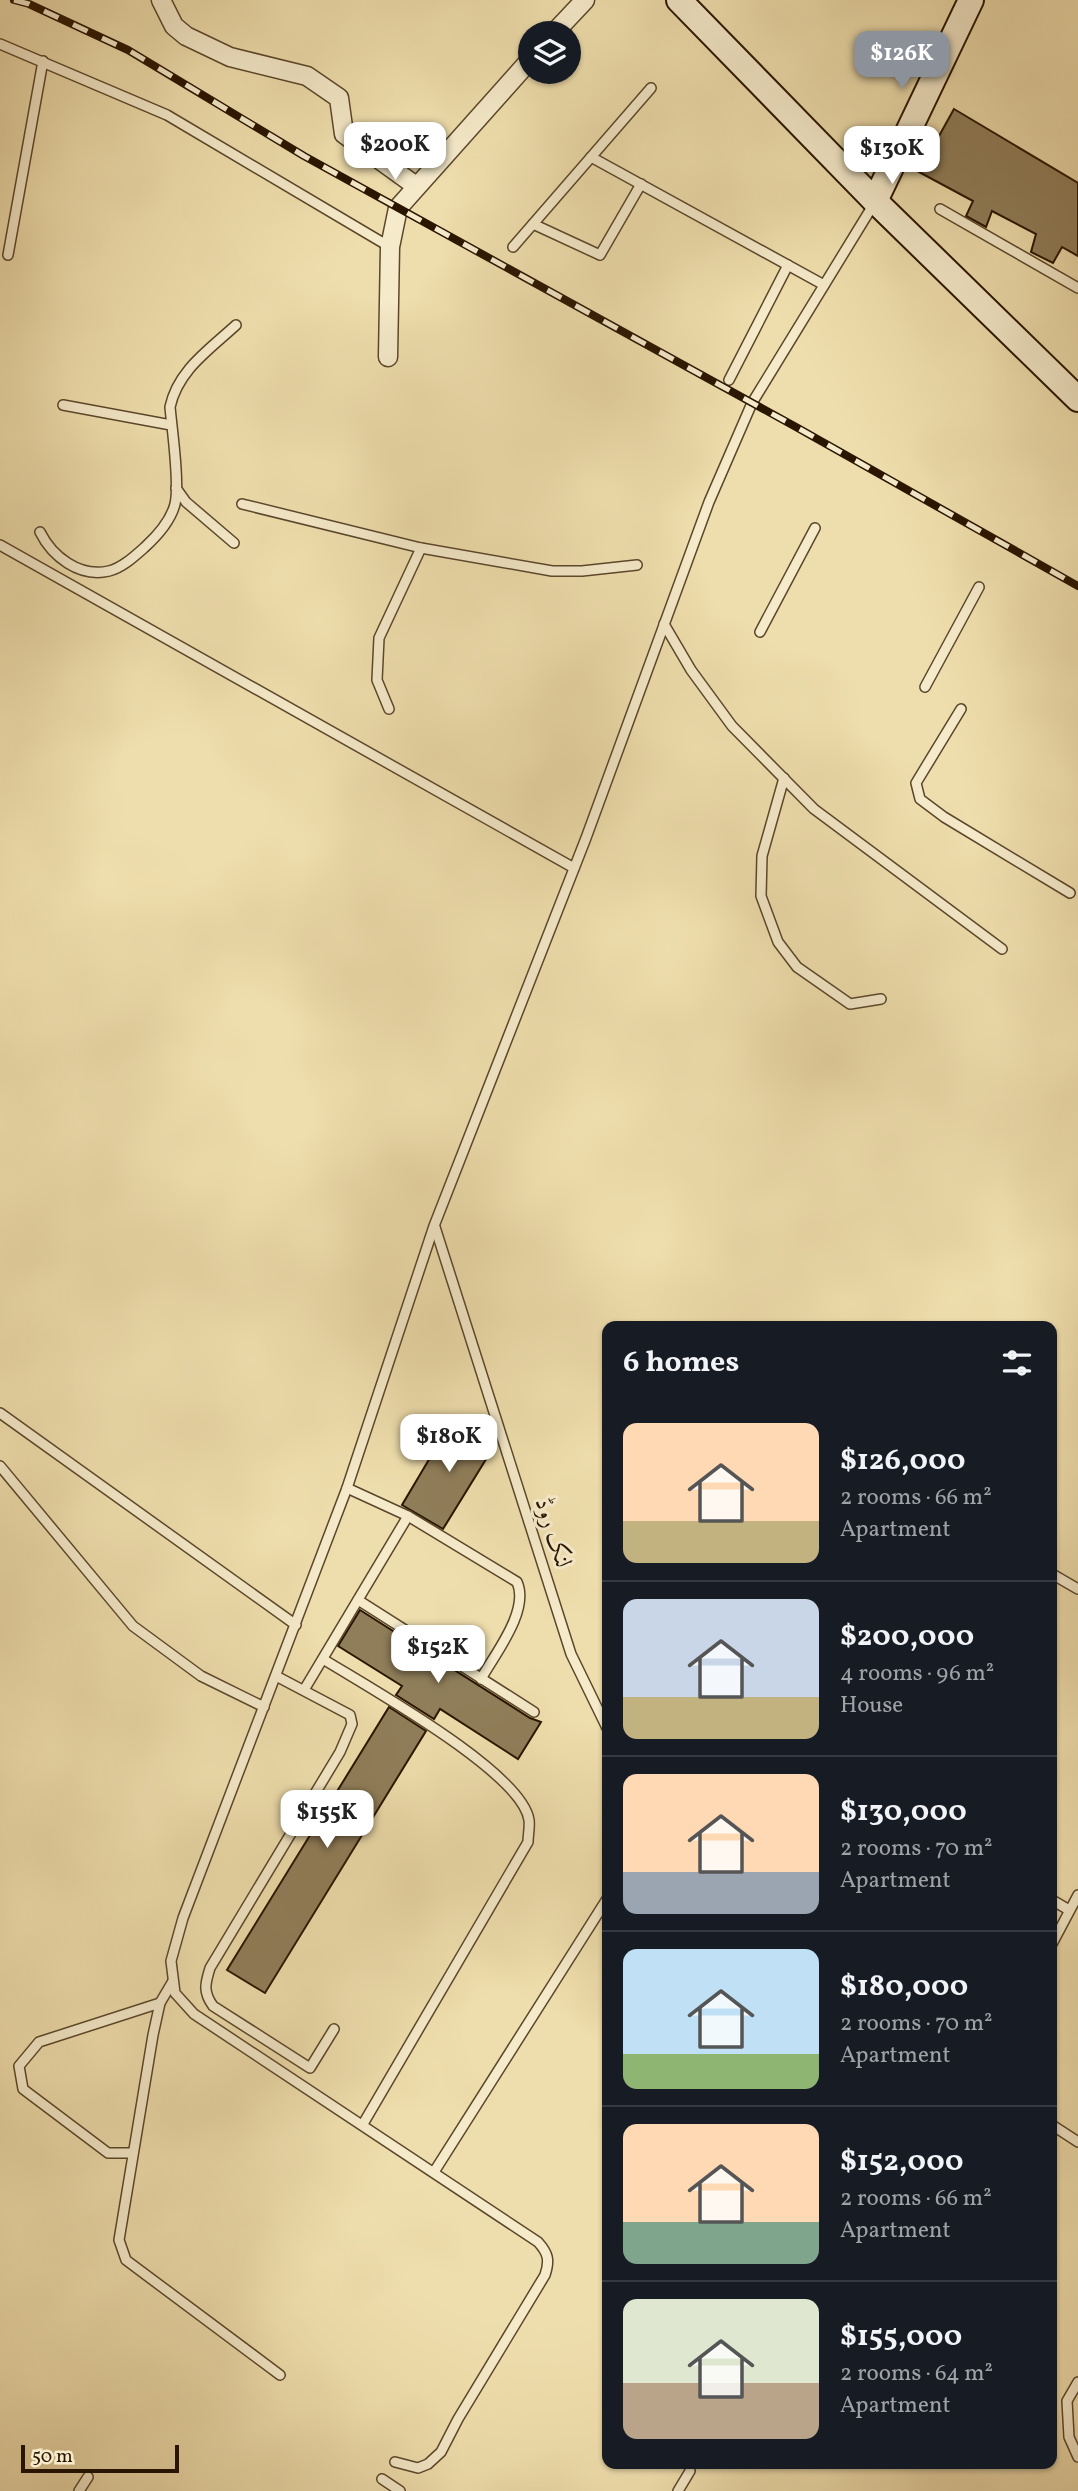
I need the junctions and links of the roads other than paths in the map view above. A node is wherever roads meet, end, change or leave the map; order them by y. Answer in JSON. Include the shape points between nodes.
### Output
{"nodes":[{"id":1,"x":161,"y":0,"type":"edge"},
{"id":2,"x":585,"y":0,"type":"edge"},
{"id":3,"x":679,"y":0,"type":"edge"},
{"id":4,"x":971,"y":0,"type":"edge"},
{"id":5,"x":566,"y":21,"type":"edge"},
{"id":6,"x":0,"y":44,"type":"edge"},
{"id":7,"x":43,"y":61,"type":"junction"},
{"id":8,"x":518,"y":73,"type":"edge"},
{"id":9,"x":651,"y":88,"type":"dead end"},
{"id":10,"x":590,"y":157,"type":"junction"},
{"id":11,"x":640,"y":184,"type":"junction"},
{"id":12,"x":416,"y":186,"type":"junction"},
{"id":13,"x":875,"y":201,"type":"junction"},
{"id":14,"x":940,"y":209,"type":"dead end"},
{"id":15,"x":533,"y":224,"type":"junction"},
{"id":16,"x":390,"y":247,"type":"junction"},
{"id":17,"x":513,"y":247,"type":"dead end"},
{"id":18,"x":8,"y":255,"type":"dead end"},
{"id":19,"x":788,"y":265,"type":"junction"},
{"id":20,"x":824,"y":285,"type":"junction"},
{"id":21,"x":1078,"y":288,"type":"edge"},
{"id":22,"x":236,"y":325,"type":"dead end"},
{"id":23,"x":388,"y":357,"type":"dead end"},
{"id":24,"x":729,"y":380,"type":"dead end"},
{"id":25,"x":1078,"y":399,"type":"edge"},
{"id":26,"x":63,"y":405,"type":"dead end"},
{"id":27,"x":172,"y":425,"type":"junction"},
{"id":28,"x":176,"y":488,"type":"junction"},
{"id":29,"x":242,"y":504,"type":"dead end"},
{"id":30,"x":815,"y":528,"type":"dead end"},
{"id":31,"x":40,"y":532,"type":"dead end"},
{"id":32,"x":234,"y":543,"type":"dead end"},
{"id":33,"x":0,"y":545,"type":"edge"},
{"id":34,"x":421,"y":548,"type":"junction"},
{"id":35,"x":637,"y":565,"type":"dead end"},
{"id":36,"x":979,"y":587,"type":"dead end"},
{"id":37,"x":664,"y":624,"type":"junction"},
{"id":38,"x":760,"y":632,"type":"dead end"},
{"id":39,"x":925,"y":687,"type":"dead end"},
{"id":40,"x":389,"y":709,"type":"dead end"},
{"id":41,"x":961,"y":709,"type":"dead end"},
{"id":42,"x":783,"y":778,"type":"junction"},
{"id":43,"x":574,"y":868,"type":"junction"},
{"id":44,"x":1070,"y":893,"type":"dead end"},
{"id":45,"x":1002,"y":948,"type":"dead end"},
{"id":46,"x":881,"y":999,"type":"dead end"},
{"id":47,"x":434,"y":1226,"type":"junction"},
{"id":48,"x":0,"y":1413,"type":"edge"},
{"id":49,"x":0,"y":1466,"type":"edge"},
{"id":50,"x":347,"y":1488,"type":"junction"},
{"id":51,"x":408,"y":1516,"type":"junction"},
{"id":52,"x":1057,"y":1577,"type":"edge"},
{"id":53,"x":1078,"y":1589,"type":"edge"},
{"id":54,"x":358,"y":1600,"type":"junction"},
{"id":55,"x":296,"y":1625,"type":"junction"},
{"id":56,"x":323,"y":1659,"type":"junction"},
{"id":57,"x":276,"y":1675,"type":"junction"},
{"id":58,"x":481,"y":1679,"type":"junction"},
{"id":59,"x":304,"y":1690,"type":"junction"},
{"id":60,"x":264,"y":1707,"type":"junction"},
{"id":61,"x":534,"y":1712,"type":"dead end"},
{"id":62,"x":602,"y":1718,"type":"edge"},
{"id":63,"x":1078,"y":1895,"type":"edge"},
{"id":64,"x":1057,"y":1903,"type":"edge"},
{"id":65,"x":602,"y":1907,"type":"edge"},
{"id":66,"x":1069,"y":1910,"type":"junction"},
{"id":67,"x":1057,"y":1934,"type":"edge"},
{"id":68,"x":173,"y":1981,"type":"junction"},
{"id":69,"x":160,"y":2003,"type":"junction"},
{"id":70,"x":334,"y":2029,"type":"dead end"},
{"id":71,"x":363,"y":2124,"type":"junction"},
{"id":72,"x":1057,"y":2128,"type":"edge"},
{"id":73,"x":1078,"y":2142,"type":"edge"},
{"id":74,"x":133,"y":2153,"type":"junction"},
{"id":75,"x":434,"y":2172,"type":"junction"},
{"id":76,"x":280,"y":2375,"type":"dead end"},
{"id":77,"x":1078,"y":2382,"type":"edge"},
{"id":78,"x":1078,"y":2457,"type":"edge"},
{"id":79,"x":395,"y":2462,"type":"dead end"},
{"id":80,"x":690,"y":2471,"type":"dead end"},
{"id":81,"x":88,"y":2477,"type":"dead end"},
{"id":82,"x":382,"y":2479,"type":"dead end"},
{"id":83,"x":79,"y":2491,"type":"edge"},
{"id":84,"x":400,"y":2491,"type":"edge"},
{"id":85,"x":678,"y":2491,"type":"edge"}],
"edges":[{"from":1,"to":12,"type":"street","via":[[174,26],[186,36],[230,57],[306,76],[328,89],[339,98],[344,134]]},
{"from":2,"to":5,"type":"street"},
{"from":3,"to":13,"type":"street"},
{"from":4,"to":13,"type":"street"},
{"from":6,"to":7,"type":"lane"},
{"from":7,"to":16,"type":"lane","via":[[167,115]]},
{"from":7,"to":18,"type":"lane"},
{"from":8,"to":12,"type":"street"},
{"from":9,"to":10,"type":"lane"},
{"from":10,"to":11,"type":"lane"},
{"from":10,"to":15,"type":"lane"},
{"from":11,"to":15,"type":"lane","via":[[600,256]]},
{"from":11,"to":19,"type":"lane"},
{"from":12,"to":16,"type":"street","via":[[398,208]]},
{"from":13,"to":20,"type":"lane"},
{"from":13,"to":25,"type":"street"},
{"from":14,"to":21,"type":"lane"},
{"from":15,"to":17,"type":"lane"},
{"from":16,"to":23,"type":"street"},
{"from":19,"to":20,"type":"lane"},
{"from":19,"to":24,"type":"lane"},
{"from":20,"to":37,"type":"lane","via":[[752,403]]},
{"from":22,"to":27,"type":"lane","via":[[183,376],[170,407]]},
{"from":26,"to":27,"type":"lane"},
{"from":27,"to":28,"type":"lane"},
{"from":28,"to":31,"type":"lane","via":[[175,504],[155,537],[110,571],[71,566],[49,549]]},
{"from":28,"to":32,"type":"lane"},
{"from":29,"to":34,"type":"lane"},
{"from":30,"to":38,"type":"lane"},
{"from":33,"to":43,"type":"lane"},
{"from":34,"to":35,"type":"lane","via":[[552,571]]},
{"from":34,"to":40,"type":"lane","via":[[379,638],[377,680]]},
{"from":36,"to":39,"type":"lane"},
{"from":37,"to":42,"type":"lane","via":[[732,726]]},
{"from":37,"to":43,"type":"lane"},
{"from":41,"to":44,"type":"lane","via":[[916,783],[920,799]]},
{"from":42,"to":45,"type":"lane","via":[[814,809]]},
{"from":42,"to":46,"type":"lane","via":[[761,856],[761,896],[778,942],[796,967],[850,1004]]},
{"from":43,"to":47,"type":"lane"},
{"from":47,"to":50,"type":"lane"},
{"from":47,"to":62,"type":"lane","name":"لنک روڈ","via":[[571,1654]]},
{"from":48,"to":55,"type":"lane"},
{"from":49,"to":60,"type":"lane","via":[[133,1626],[201,1676]]},
{"from":50,"to":51,"type":"lane"},
{"from":50,"to":55,"type":"lane"},
{"from":51,"to":54,"type":"lane"},
{"from":51,"to":58,"type":"lane","via":[[520,1588],[514,1621]]},
{"from":52,"to":53,"type":"lane"},
{"from":54,"to":56,"type":"lane"},
{"from":54,"to":58,"type":"lane"},
{"from":55,"to":57,"type":"lane"},
{"from":56,"to":59,"type":"lane"},
{"from":56,"to":71,"type":"lane","via":[[479,1760],[517,1796],[529,1820],[528,1842]]},
{"from":57,"to":59,"type":"lane"},
{"from":57,"to":60,"type":"lane"},
{"from":58,"to":61,"type":"lane"},
{"from":59,"to":70,"type":"lane","via":[[351,1715],[352,1724],[204,1986],[213,2006],[310,2068]]},
{"from":60,"to":68,"type":"lane","via":[[183,1917],[170,1961]]},
{"from":63,"to":66,"type":"lane"},
{"from":64,"to":66,"type":"lane"},
{"from":65,"to":75,"type":"lane"},
{"from":66,"to":67,"type":"lane"},
{"from":68,"to":69,"type":"lane"},
{"from":68,"to":71,"type":"lane","via":[[175,1993],[194,2014]]},
{"from":69,"to":74,"type":"lane"},
{"from":69,"to":74,"type":"lane","via":[[39,2042],[19,2066],[23,2089],[108,2153]]},
{"from":71,"to":75,"type":"lane"},
{"from":72,"to":73,"type":"lane"},
{"from":74,"to":76,"type":"lane","via":[[119,2240],[126,2260]]},
{"from":75,"to":79,"type":"lane","via":[[538,2242],[547,2252],[548,2264],[440,2452],[418,2468]]},
{"from":77,"to":78,"type":"lane","via":[[1067,2401],[1069,2437]]},
{"from":80,"to":85,"type":"lane"},
{"from":81,"to":83,"type":"lane"},
{"from":82,"to":84,"type":"lane"}]}
